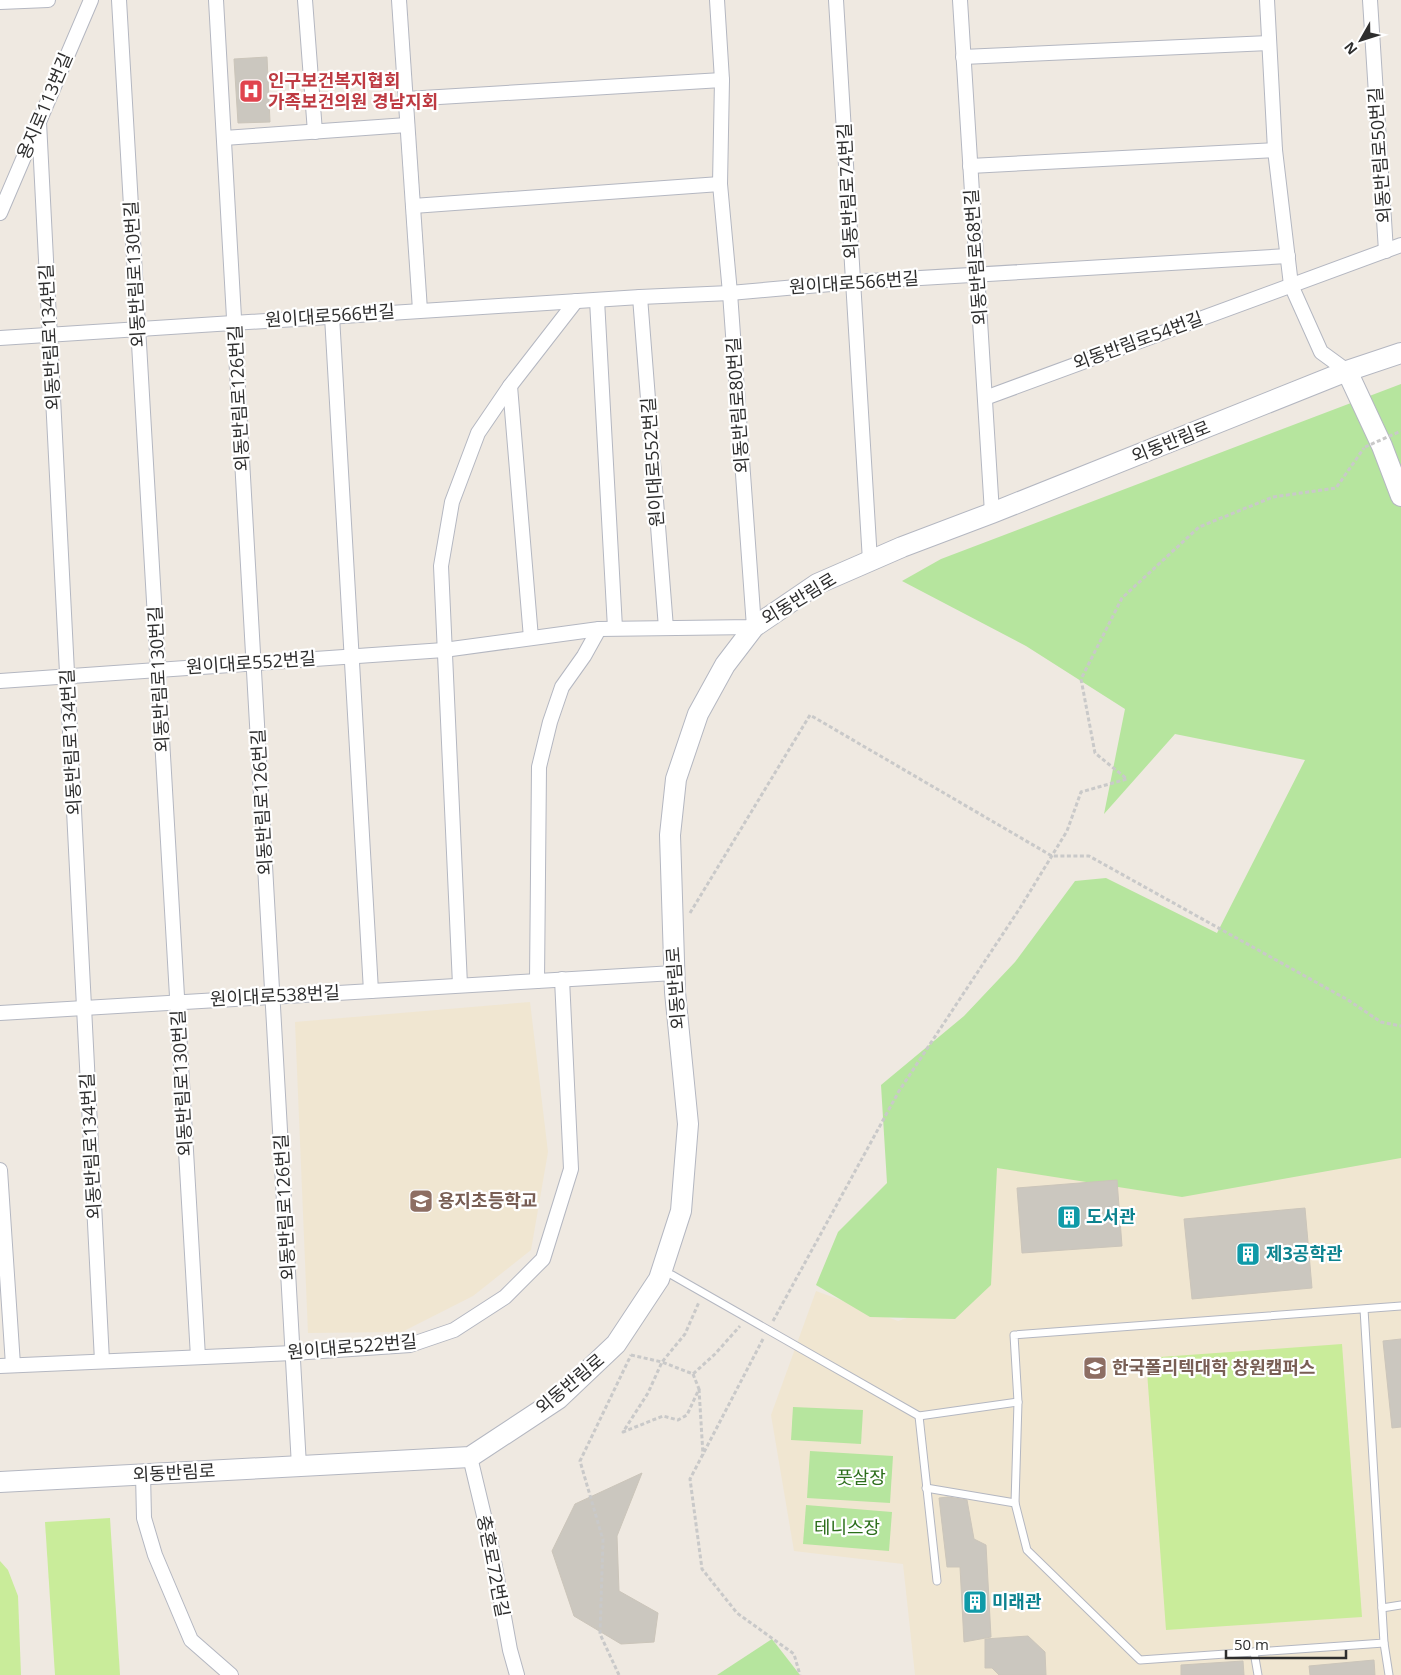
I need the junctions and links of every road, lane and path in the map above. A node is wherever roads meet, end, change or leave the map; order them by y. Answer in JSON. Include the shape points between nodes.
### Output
{"nodes":[{"id":1,"x":48,"y":0,"type":"edge"},
{"id":2,"x":91,"y":0,"type":"edge"},
{"id":3,"x":120,"y":0,"type":"edge"},
{"id":4,"x":216,"y":0,"type":"edge"},
{"id":5,"x":306,"y":0,"type":"edge"},
{"id":6,"x":398,"y":0,"type":"edge"},
{"id":7,"x":717,"y":0,"type":"edge"},
{"id":8,"x":836,"y":0,"type":"edge"},
{"id":9,"x":960,"y":0,"type":"edge"},
{"id":10,"x":1267,"y":0,"type":"edge"},
{"id":11,"x":1370,"y":0,"type":"edge"},
{"id":12,"x":1,"y":3,"type":"edge"},
{"id":13,"x":1269,"y":43,"type":"junction"},
{"id":14,"x":964,"y":57,"type":"junction"},
{"id":15,"x":722,"y":80,"type":"junction"},
{"id":16,"x":406,"y":99,"type":"junction"},
{"id":17,"x":39,"y":122,"type":"junction"},
{"id":18,"x":407,"y":125,"type":"junction"},
{"id":19,"x":315,"y":132,"type":"junction"},
{"id":20,"x":224,"y":138,"type":"junction"},
{"id":21,"x":1275,"y":150,"type":"junction"},
{"id":22,"x":970,"y":166,"type":"junction"},
{"id":23,"x":720,"y":184,"type":"junction"},
{"id":24,"x":413,"y":206,"type":"junction"},
{"id":25,"x":0,"y":213,"type":"edge"},
{"id":26,"x":1401,"y":245,"type":"edge"},
{"id":27,"x":1386,"y":250,"type":"junction"},
{"id":28,"x":1288,"y":256,"type":"junction"},
{"id":29,"x":977,"y":274,"type":"junction"},
{"id":30,"x":854,"y":282,"type":"junction"},
{"id":31,"x":1291,"y":285,"type":"junction"},
{"id":32,"x":730,"y":293,"type":"junction"},
{"id":33,"x":640,"y":297,"type":"junction"},
{"id":34,"x":598,"y":300,"type":"junction"},
{"id":35,"x":576,"y":301,"type":"junction"},
{"id":36,"x":420,"y":310,"type":"junction"},
{"id":37,"x":332,"y":316,"type":"junction"},
{"id":38,"x":234,"y":323,"type":"junction"},
{"id":39,"x":138,"y":329,"type":"junction"},
{"id":40,"x":50,"y":335,"type":"junction"},
{"id":41,"x":0,"y":338,"type":"edge"},
{"id":42,"x":1401,"y":353,"type":"edge"},
{"id":43,"x":1347,"y":372,"type":"junction"},
{"id":44,"x":510,"y":386,"type":"junction"},
{"id":45,"x":985,"y":398,"type":"junction"},
{"id":46,"x":1401,"y":431,"type":"edge"},
{"id":47,"x":1401,"y":496,"type":"edge"},
{"id":48,"x":992,"y":514,"type":"junction"},
{"id":49,"x":870,"y":561,"type":"junction"},
{"id":50,"x":754,"y":627,"type":"junction"},
{"id":51,"x":599,"y":628,"type":"junction"},
{"id":52,"x":615,"y":628,"type":"junction"},
{"id":53,"x":666,"y":628,"type":"junction"},
{"id":54,"x":531,"y":638,"type":"junction"},
{"id":55,"x":444,"y":650,"type":"junction"},
{"id":56,"x":352,"y":656,"type":"junction"},
{"id":57,"x":254,"y":663,"type":"junction"},
{"id":58,"x":158,"y":670,"type":"junction"},
{"id":59,"x":67,"y":676,"type":"junction"},
{"id":60,"x":0,"y":681,"type":"edge"},
{"id":61,"x":1052,"y":856,"type":"junction"},
{"id":62,"x":672,"y":915,"type":"junction"},
{"id":63,"x":674,"y":973,"type":"junction"},
{"id":64,"x":562,"y":979,"type":"junction"},
{"id":65,"x":537,"y":981,"type":"junction"},
{"id":66,"x":460,"y":985,"type":"junction"},
{"id":67,"x":371,"y":991,"type":"junction"},
{"id":68,"x":273,"y":997,"type":"junction"},
{"id":69,"x":178,"y":1002,"type":"junction"},
{"id":70,"x":84,"y":1008,"type":"junction"},
{"id":71,"x":0,"y":1013,"type":"edge"},
{"id":72,"x":1401,"y":1026,"type":"edge"},
{"id":73,"x":0,"y":1170,"type":"edge"},
{"id":74,"x":672,"y":1275,"type":"dead end"},
{"id":75,"x":703,"y":1292,"type":"junction"},
{"id":76,"x":1401,"y":1306,"type":"edge"},
{"id":77,"x":1364,"y":1309,"type":"junction"},
{"id":78,"x":747,"y":1318,"type":"junction"},
{"id":79,"x":768,"y":1329,"type":"junction"},
{"id":80,"x":293,"y":1353,"type":"junction"},
{"id":81,"x":198,"y":1357,"type":"junction"},
{"id":82,"x":102,"y":1362,"type":"junction"},
{"id":83,"x":662,"y":1362,"type":"junction"},
{"id":84,"x":6,"y":1366,"type":"edge"},
{"id":85,"x":693,"y":1374,"type":"junction"},
{"id":86,"x":698,"y":1389,"type":"junction"},
{"id":87,"x":1018,"y":1402,"type":"junction"},
{"id":88,"x":919,"y":1416,"type":"junction"},
{"id":89,"x":470,"y":1456,"type":"junction"},
{"id":90,"x":703,"y":1456,"type":"junction"},
{"id":91,"x":299,"y":1466,"type":"junction"},
{"id":92,"x":142,"y":1474,"type":"junction"},
{"id":93,"x":0,"y":1482,"type":"edge"},
{"id":94,"x":926,"y":1488,"type":"junction"},
{"id":95,"x":1015,"y":1503,"type":"junction"},
{"id":96,"x":937,"y":1581,"type":"dead end"},
{"id":97,"x":1401,"y":1606,"type":"edge"},
{"id":98,"x":1382,"y":1608,"type":"junction"},
{"id":99,"x":1384,"y":1643,"type":"junction"},
{"id":100,"x":1254,"y":1652,"type":"junction"},
{"id":101,"x":231,"y":1675,"type":"edge"},
{"id":102,"x":517,"y":1675,"type":"edge"},
{"id":103,"x":619,"y":1675,"type":"edge"},
{"id":104,"x":800,"y":1675,"type":"edge"},
{"id":105,"x":1258,"y":1675,"type":"edge"},
{"id":106,"x":1389,"y":1675,"type":"edge"}],
"edges":[{"from":1,"to":12,"type":"street"},
{"from":2,"to":17,"type":"street","name":"용지로113번길"},
{"from":3,"to":39,"type":"street","name":"외동반림로130번길"},
{"from":4,"to":20,"type":"street","name":"외동반림로126번길"},
{"from":5,"to":19,"type":"street"},
{"from":6,"to":16,"type":"street","name":"원이대로566번길"},
{"from":7,"to":15,"type":"street","name":"외동반림로80번길"},
{"from":8,"to":30,"type":"street","name":"외동반림로74번길"},
{"from":9,"to":14,"type":"street","name":"외동반림로68번길"},
{"from":10,"to":13,"type":"street"},
{"from":11,"to":27,"type":"street","name":"외동반림로50번길"},
{"from":13,"to":14,"type":"street"},
{"from":13,"to":21,"type":"street"},
{"from":14,"to":22,"type":"street","name":"외동반림로68번길"},
{"from":15,"to":16,"type":"street"},
{"from":15,"to":23,"type":"street","name":"외동반림로80번길"},
{"from":16,"to":18,"type":"street","name":"원이대로566번길"},
{"from":17,"to":25,"type":"street","name":"용지로113번길"},
{"from":17,"to":40,"type":"street","name":"외동반림로134번길"},
{"from":18,"to":19,"type":"street"},
{"from":18,"to":24,"type":"street","name":"원이대로566번길"},
{"from":19,"to":20,"type":"street"},
{"from":20,"to":38,"type":"street","name":"외동반림로126번길"},
{"from":21,"to":22,"type":"street"},
{"from":21,"to":28,"type":"street"},
{"from":22,"to":29,"type":"street","name":"외동반림로68번길"},
{"from":23,"to":24,"type":"street"},
{"from":23,"to":32,"type":"street","name":"외동반림로80번길"},
{"from":24,"to":36,"type":"street","name":"원이대로566번길"},
{"from":26,"to":27,"type":"street","name":"외동반림로54번길"},
{"from":27,"to":31,"type":"street","name":"외동반림로54번길"},
{"from":28,"to":29,"type":"street","name":"원이대로566번길"},
{"from":28,"to":31,"type":"street"},
{"from":29,"to":30,"type":"street","name":"원이대로566번길"},
{"from":29,"to":45,"type":"street","name":"외동반림로68번길"},
{"from":30,"to":32,"type":"street","name":"원이대로566번길"},
{"from":30,"to":49,"type":"street","name":"외동반림로74번길"},
{"from":31,"to":43,"type":"street","via":[[1321,352]]},
{"from":31,"to":45,"type":"street","name":"외동반림로54번길"},
{"from":32,"to":33,"type":"street","name":"원이대로566번길"},
{"from":32,"to":50,"type":"street","name":"외동반림로80번길"},
{"from":33,"to":34,"type":"street","name":"원이대로566번길"},
{"from":33,"to":53,"type":"street","name":"원이대로552번길"},
{"from":34,"to":35,"type":"street","name":"원이대로566번길"},
{"from":34,"to":52,"type":"street"},
{"from":35,"to":36,"type":"street","name":"원이대로566번길"},
{"from":35,"to":44,"type":"street"},
{"from":36,"to":37,"type":"street","name":"원이대로566번길"},
{"from":37,"to":38,"type":"street","name":"원이대로566번길"},
{"from":37,"to":56,"type":"street"},
{"from":38,"to":39,"type":"street","name":"원이대로566번길"},
{"from":38,"to":57,"type":"street","name":"외동반림로126번길"},
{"from":39,"to":40,"type":"street","name":"원이대로566번길"},
{"from":39,"to":58,"type":"street","name":"외동반림로130번길"},
{"from":40,"to":41,"type":"street","name":"원이대로566번길"},
{"from":40,"to":59,"type":"street","name":"외동반림로134번길"},
{"from":42,"to":43,"type":"main road","name":"외동반림로"},
{"from":43,"to":47,"type":"main road","via":[[1382,446]]},
{"from":43,"to":48,"type":"main road","name":"외동반림로"},
{"from":44,"to":54,"type":"street"},
{"from":44,"to":55,"type":"street","via":[[478,433],[452,502],[441,566]]},
{"from":45,"to":48,"type":"street","name":"외동반림로68번길"},
{"from":46,"to":61,"type":"path","bridge":true,"via":[[1365,447],[1336,488],[1273,497],[1199,527],[1122,598],[1082,679],[1095,753],[1127,779],[1081,792],[1067,831]]},
{"from":48,"to":49,"type":"main road","name":"외동반림로"},
{"from":49,"to":50,"type":"main road","name":"외동반림로","via":[[817,584]]},
{"from":50,"to":53,"type":"street","name":"원이대로552번길"},
{"from":50,"to":62,"type":"main road","name":"외동반림로","via":[[724,665],[698,714],[676,778],[670,835]]},
{"from":51,"to":52,"type":"street","name":"원이대로552번길"},
{"from":51,"to":54,"type":"street","name":"원이대로552번길"},
{"from":51,"to":65,"type":"street","via":[[562,688],[539,767]]},
{"from":52,"to":53,"type":"street","name":"원이대로552번길"},
{"from":54,"to":55,"type":"street","name":"원이대로552번길"},
{"from":55,"to":56,"type":"street","name":"원이대로552번길"},
{"from":55,"to":66,"type":"street"},
{"from":56,"to":57,"type":"street","name":"원이대로552번길"},
{"from":56,"to":67,"type":"street"},
{"from":57,"to":58,"type":"street","name":"원이대로552번길"},
{"from":57,"to":68,"type":"street","name":"외동반림로126번길"},
{"from":58,"to":59,"type":"street","name":"원이대로552번길"},
{"from":58,"to":69,"type":"street","name":"외동반림로130번길"},
{"from":59,"to":60,"type":"street","name":"원이대로552번길"},
{"from":59,"to":70,"type":"street","name":"외동반림로134번길"},
{"from":61,"to":62,"type":"path","via":[[810,715],[690,913]]},
{"from":61,"to":72,"type":"path","via":[[1089,856],[1348,1000],[1381,1022]]},
{"from":61,"to":79,"type":"path","via":[[899,1091]]},
{"from":62,"to":63,"type":"main road","name":"외동반림로"},
{"from":63,"to":64,"type":"street","name":"원이대로538번길"},
{"from":63,"to":89,"type":"main road","name":"외동반림로","via":[[688,1124],[681,1211],[659,1279],[616,1344],[558,1399]]},
{"from":64,"to":65,"type":"street","name":"원이대로538번길"},
{"from":64,"to":80,"type":"street","name":"원이대로522번길","via":[[570,1169],[543,1259],[505,1297],[454,1330],[410,1345]]},
{"from":65,"to":66,"type":"street","name":"원이대로538번길"},
{"from":66,"to":67,"type":"street","name":"원이대로538번길"},
{"from":67,"to":68,"type":"street","name":"원이대로538번길"},
{"from":68,"to":69,"type":"street","name":"원이대로538번길"},
{"from":68,"to":80,"type":"street","name":"외동반림로126번길"},
{"from":69,"to":70,"type":"street","name":"원이대로538번길"},
{"from":69,"to":81,"type":"street","name":"외동반림로130번길"},
{"from":70,"to":71,"type":"street","name":"원이대로538번길"},
{"from":70,"to":82,"type":"street","name":"외동반림로134번길"},
{"from":73,"to":84,"type":"street"},
{"from":74,"to":75,"type":"lane"},
{"from":75,"to":78,"type":"lane"},
{"from":75,"to":83,"type":"path","via":[[685,1334]]},
{"from":76,"to":77,"type":"lane"},
{"from":77,"to":87,"type":"lane","via":[[1014,1335]]},
{"from":77,"to":98,"type":"lane"},
{"from":78,"to":79,"type":"lane"},
{"from":78,"to":85,"type":"path"},
{"from":79,"to":88,"type":"lane"},
{"from":79,"to":90,"type":"path"},
{"from":80,"to":81,"type":"street","name":"원이대로522번길"},
{"from":80,"to":91,"type":"street","name":"외동반림로126번길"},
{"from":81,"to":82,"type":"street","name":"원이대로522번길"},
{"from":82,"to":84,"type":"street","name":"원이대로522번길"},
{"from":83,"to":85,"type":"path"},
{"from":83,"to":86,"type":"path","via":[[648,1393],[623,1432],[663,1416],[678,1420],[687,1415]]},
{"from":83,"to":103,"type":"path","via":[[631,1356],[580,1462],[603,1540],[600,1634]]},
{"from":85,"to":86,"type":"path"},
{"from":86,"to":90,"type":"path"},
{"from":87,"to":88,"type":"lane"},
{"from":87,"to":95,"type":"lane"},
{"from":88,"to":94,"type":"lane"},
{"from":89,"to":91,"type":"main road","name":"외동반림로"},
{"from":89,"to":102,"type":"street","name":"충혼로72번길"},
{"from":90,"to":104,"type":"path","via":[[690,1479],[702,1569],[737,1613],[794,1654]]},
{"from":91,"to":92,"type":"main road","name":"외동반림로"},
{"from":92,"to":93,"type":"main road","name":"외동반림로"},
{"from":92,"to":101,"type":"street","via":[[144,1518],[155,1555],[191,1640]]},
{"from":94,"to":95,"type":"lane"},
{"from":94,"to":96,"type":"lane"},
{"from":95,"to":100,"type":"lane","via":[[1027,1550],[1140,1660]]},
{"from":97,"to":98,"type":"lane"},
{"from":98,"to":99,"type":"lane"},
{"from":99,"to":100,"type":"lane"},
{"from":99,"to":106,"type":"lane"},
{"from":100,"to":105,"type":"lane"}]}
